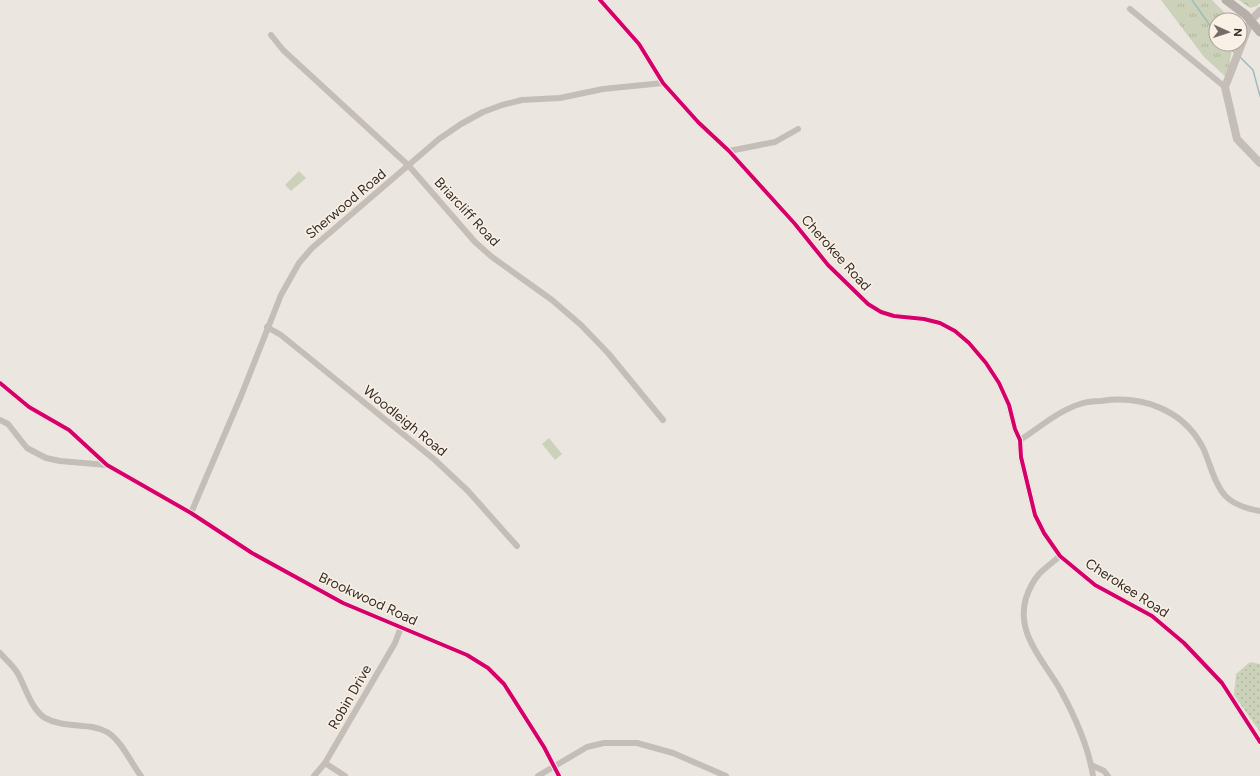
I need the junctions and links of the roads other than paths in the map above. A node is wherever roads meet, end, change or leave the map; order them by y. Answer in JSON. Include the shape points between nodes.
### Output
{"nodes":[{"id":1,"x":600,"y":0,"type":"edge"},
{"id":2,"x":1226,"y":0,"type":"edge"},
{"id":3,"x":1130,"y":9,"type":"dead end"},
{"id":4,"x":1260,"y":10,"type":"edge"},
{"id":5,"x":1251,"y":20,"type":"junction"},
{"id":6,"x":1260,"y":32,"type":"edge"},
{"id":7,"x":271,"y":35,"type":"dead end"},
{"id":8,"x":663,"y":84,"type":"junction"},
{"id":9,"x":1225,"y":87,"type":"junction"},
{"id":10,"x":798,"y":130,"type":"dead end"},
{"id":11,"x":730,"y":151,"type":"junction"},
{"id":12,"x":1260,"y":163,"type":"edge"},
{"id":13,"x":409,"y":166,"type":"junction"},
{"id":14,"x":267,"y":327,"type":"junction"},
{"id":15,"x":0,"y":383,"type":"edge"},
{"id":16,"x":0,"y":420,"type":"edge"},
{"id":17,"x":663,"y":420,"type":"dead end"},
{"id":18,"x":1020,"y":440,"type":"junction"},
{"id":19,"x":107,"y":465,"type":"junction"},
{"id":20,"x":1260,"y":511,"type":"edge"},
{"id":21,"x":191,"y":513,"type":"junction"},
{"id":22,"x":517,"y":546,"type":"dead end"},
{"id":23,"x":1060,"y":556,"type":"junction"},
{"id":24,"x":401,"y":627,"type":"junction"},
{"id":25,"x":0,"y":653,"type":"edge"},
{"id":26,"x":1260,"y":742,"type":"edge"},
{"id":27,"x":325,"y":762,"type":"junction"},
{"id":28,"x":1091,"y":765,"type":"junction"},
{"id":29,"x":554,"y":767,"type":"junction"},
{"id":30,"x":141,"y":776,"type":"edge"},
{"id":31,"x":314,"y":776,"type":"edge"},
{"id":32,"x":345,"y":776,"type":"edge"},
{"id":33,"x":538,"y":776,"type":"edge"},
{"id":34,"x":560,"y":776,"type":"edge"},
{"id":35,"x":726,"y":776,"type":"edge"},
{"id":36,"x":1093,"y":776,"type":"edge"},
{"id":37,"x":1108,"y":776,"type":"edge"}],
"edges":[{"from":1,"to":8,"type":"street","name":"Cherokee Road","via":[[639,44]]},
{"from":2,"to":5,"type":"main road"},
{"from":3,"to":9,"type":"street"},
{"from":4,"to":5,"type":"street"},
{"from":5,"to":6,"type":"main road"},
{"from":5,"to":9,"type":"street"},
{"from":7,"to":13,"type":"street","name":"Briarcliff Road","via":[[283,50]]},
{"from":8,"to":11,"type":"street","name":"Cherokee Road","via":[[698,122]]},
{"from":8,"to":13,"type":"street","name":"Sherwood Road","via":[[603,89],[560,98],[522,100],[502,105],[461,124]]},
{"from":9,"to":12,"type":"street","via":[[1237,139]]},
{"from":10,"to":11,"type":"street","via":[[775,142]]},
{"from":11,"to":18,"type":"street","name":"Cherokee Road","via":[[828,265],[868,304],[894,316],[940,323],[969,343],[999,383]]},
{"from":13,"to":14,"type":"street","name":"Sherwood Road","via":[[312,248],[299,263]]},
{"from":13,"to":17,"type":"street","name":"Briarcliff Road","via":[[479,246],[552,300],[581,325],[608,353]]},
{"from":14,"to":21,"type":"street","name":"Sherwood Road"},
{"from":14,"to":22,"type":"street","name":"Woodleigh Road","via":[[281,335],[435,460],[468,490]]},
{"from":15,"to":19,"type":"street","via":[[29,407],[69,430]]},
{"from":16,"to":19,"type":"street","via":[[8,424],[27,448],[46,458]]},
{"from":18,"to":20,"type":"street","via":[[1081,403],[1116,398],[1138,400],[1165,409],[1177,417],[1203,446],[1216,484],[1222,493],[1234,504]]},
{"from":18,"to":23,"type":"street","name":"Cherokee Road","via":[[1021,457],[1035,515]]},
{"from":19,"to":21,"type":"street","name":"Brookwood Road"},
{"from":21,"to":24,"type":"street","name":"Brookwood Road","via":[[252,553],[343,603]]},
{"from":23,"to":26,"type":"street","name":"Cherokee Road","via":[[1096,585],[1152,616],[1184,643],[1222,683]]},
{"from":23,"to":28,"type":"street","via":[[1039,574],[1030,588],[1024,607],[1024,621],[1029,641],[1071,711]]},
{"from":24,"to":27,"type":"street","name":"Robin Drive","via":[[395,643]]},
{"from":24,"to":29,"type":"street","name":"Brookwood Road","via":[[468,655],[488,668],[504,684]]},
{"from":25,"to":30,"type":"street","via":[[17,672],[35,707],[44,717],[63,725],[97,728],[108,732]]},
{"from":27,"to":31,"type":"street","name":"Robin Drive"},
{"from":27,"to":32,"type":"street"},
{"from":28,"to":36,"type":"street"},
{"from":28,"to":37,"type":"street","via":[[1104,771]]},
{"from":29,"to":33,"type":"street"},
{"from":29,"to":34,"type":"street","name":"Brookwood Road"},
{"from":29,"to":35,"type":"street","via":[[587,748],[604,743],[636,743],[672,753]]}]}
